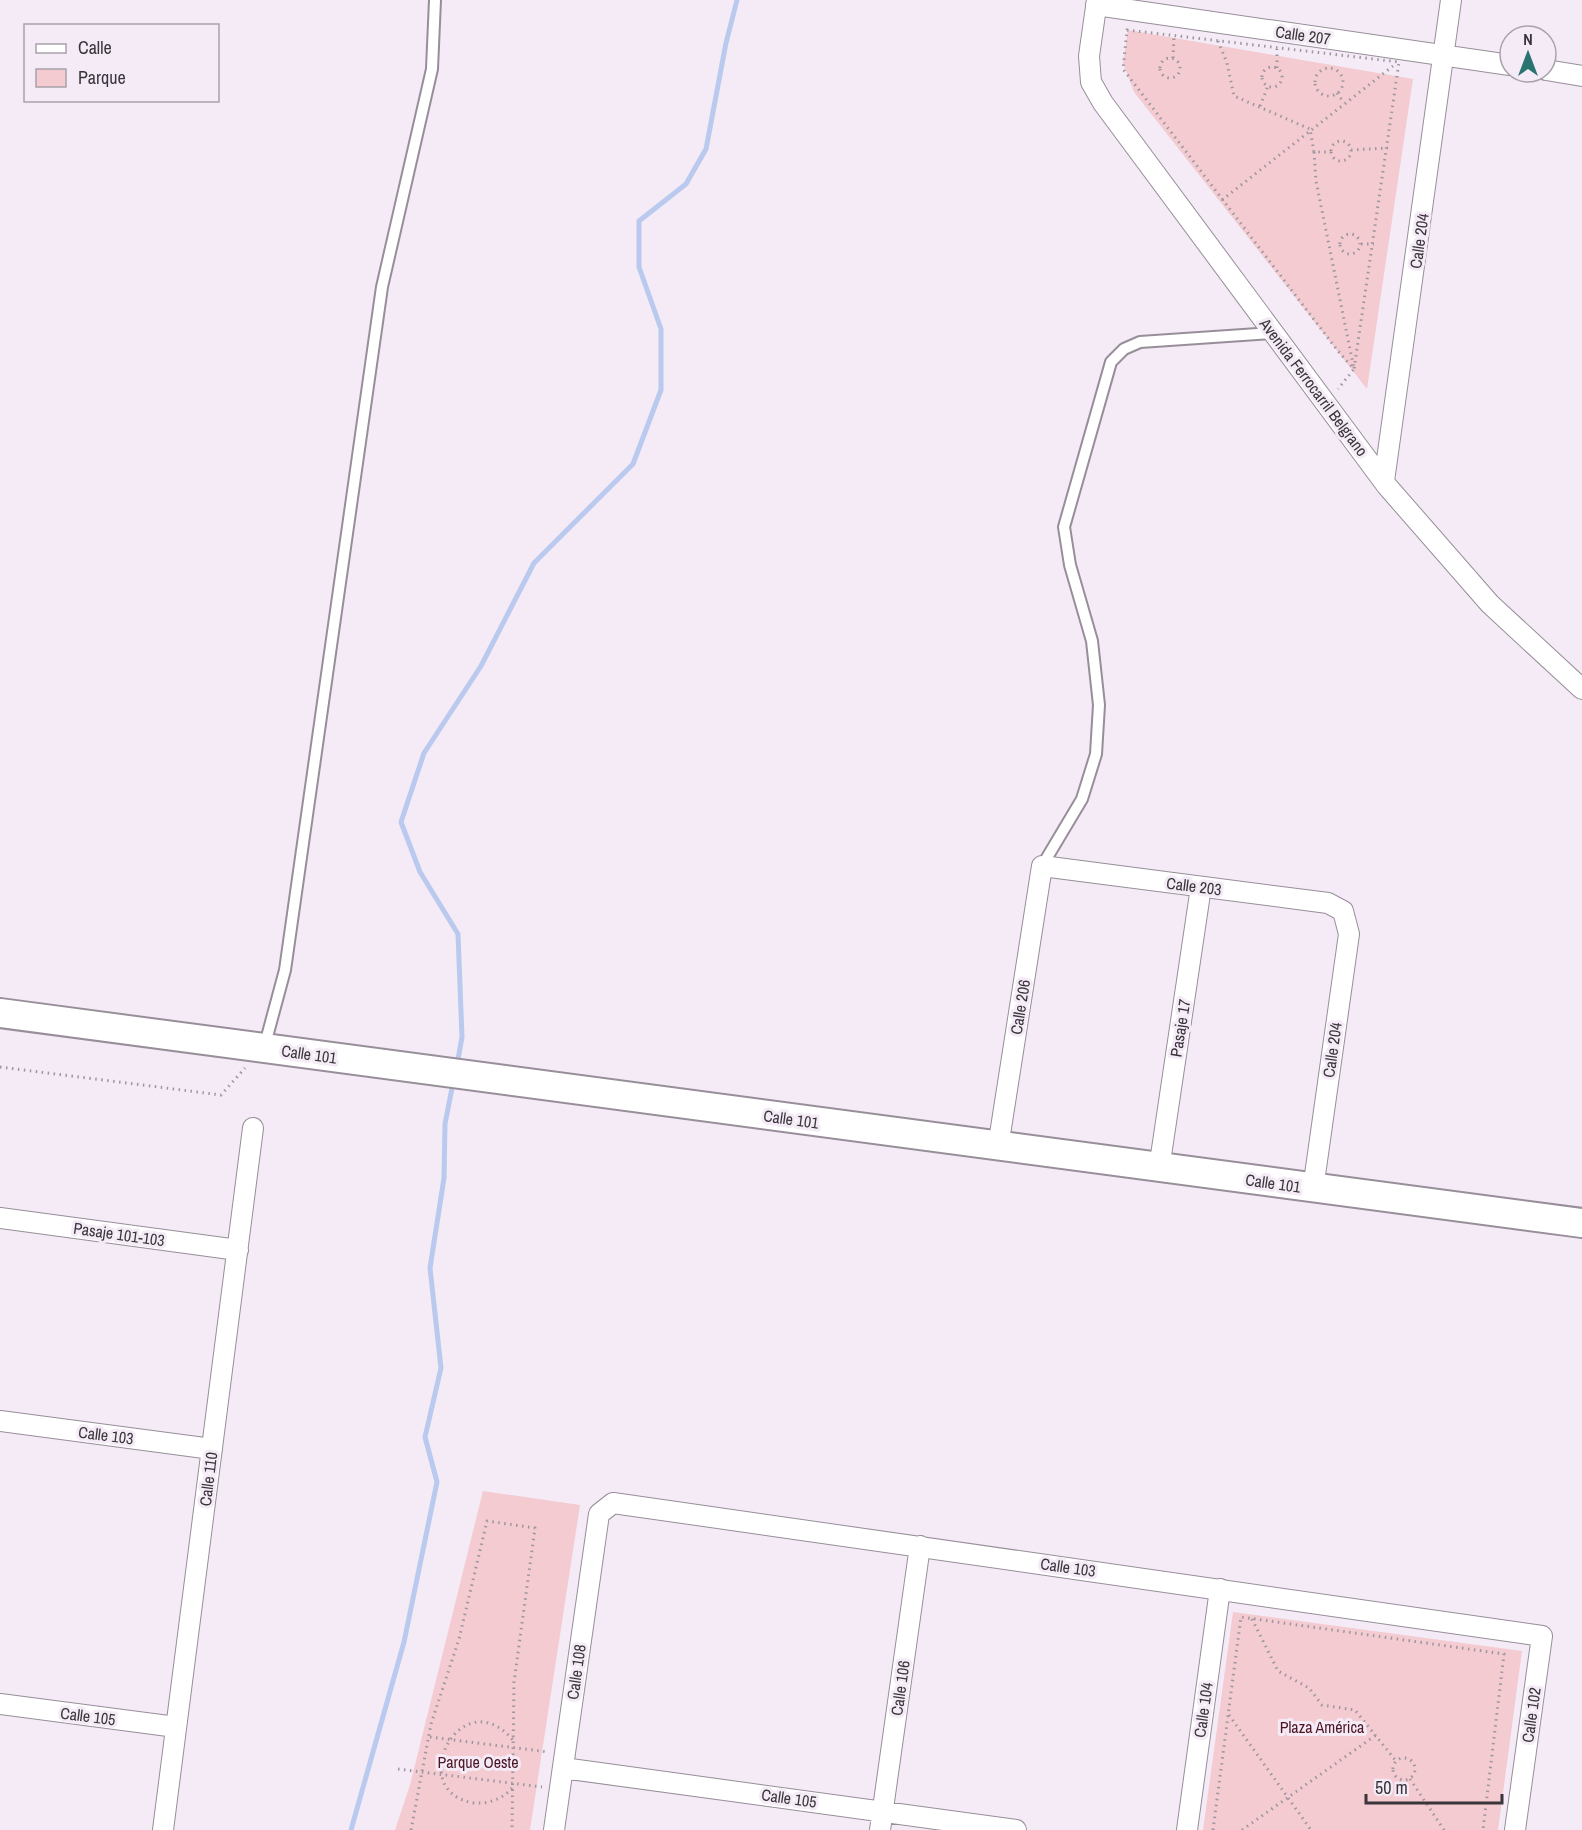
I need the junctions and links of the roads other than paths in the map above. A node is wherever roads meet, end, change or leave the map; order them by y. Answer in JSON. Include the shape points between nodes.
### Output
{"nodes":[{"id":1,"x":435,"y":0,"type":"edge"},
{"id":2,"x":1450,"y":0,"type":"edge"},
{"id":3,"x":1096,"y":2,"type":"edge"},
{"id":4,"x":1443,"y":56,"type":"junction"},
{"id":5,"x":1498,"y":63,"type":"edge"},
{"id":6,"x":1558,"y":72,"type":"edge"},
{"id":7,"x":1582,"y":76,"type":"edge"},
{"id":8,"x":1273,"y":333,"type":"junction"},
{"id":9,"x":1384,"y":481,"type":"junction"},
{"id":10,"x":1582,"y":689,"type":"edge"},
{"id":11,"x":1042,"y":866,"type":"junction"},
{"id":12,"x":1202,"y":887,"type":"junction"},
{"id":13,"x":1344,"y":911,"type":"joint"},
{"id":14,"x":0,"y":1013,"type":"edge"},
{"id":15,"x":264,"y":1048,"type":"junction"},
{"id":16,"x":253,"y":1128,"type":"dead end"},
{"id":17,"x":998,"y":1147,"type":"junction"},
{"id":18,"x":1159,"y":1168,"type":"junction"},
{"id":19,"x":1312,"y":1189,"type":"junction"},
{"id":20,"x":0,"y":1218,"type":"edge"},
{"id":21,"x":1582,"y":1223,"type":"edge"},
{"id":22,"x":238,"y":1250,"type":"junction"},
{"id":23,"x":0,"y":1421,"type":"edge"},
{"id":24,"x":212,"y":1449,"type":"junction"},
{"id":25,"x":599,"y":1514,"type":"joint"},
{"id":26,"x":920,"y":1546,"type":"junction"},
{"id":27,"x":1220,"y":1589,"type":"junction"},
{"id":28,"x":1542,"y":1636,"type":"joint"},
{"id":29,"x":0,"y":1704,"type":"edge"},
{"id":30,"x":176,"y":1727,"type":"junction"},
{"id":31,"x":564,"y":1761,"type":"junction"},
{"id":32,"x":882,"y":1810,"type":"junction"},
{"id":33,"x":163,"y":1830,"type":"edge"},
{"id":34,"x":554,"y":1830,"type":"edge"},
{"id":35,"x":880,"y":1830,"type":"edge"},
{"id":36,"x":1016,"y":1830,"type":"edge"},
{"id":37,"x":1187,"y":1830,"type":"edge"},
{"id":38,"x":1515,"y":1830,"type":"edge"}],
"edges":[{"from":1,"to":15,"type":"lane","via":[[432,69],[382,287],[285,970]]},
{"from":2,"to":4,"type":"street","name":"Calle 204"},
{"from":3,"to":4,"type":"street","name":"Calle 207"},
{"from":3,"to":8,"type":"street","name":"Avenida Ferrocarril Belgrano","via":[[1089,56],[1091,82]]},
{"from":4,"to":5,"type":"street","name":"Calle 207"},
{"from":4,"to":9,"type":"street","name":"Calle 204"},
{"from":6,"to":7,"type":"street"},
{"from":8,"to":9,"type":"street","name":"Avenida Ferrocarril Belgrano"},
{"from":8,"to":11,"type":"lane","via":[[1140,342],[1124,349],[1111,362],[1064,527],[1070,566],[1092,641],[1099,705],[1096,754],[1082,799]]},
{"from":9,"to":10,"type":"street","name":"Avenida Ferrocarril Belgrano","via":[[1490,604]]},
{"from":11,"to":12,"type":"street","name":"Calle 203"},
{"from":11,"to":17,"type":"street","name":"Calle 206"},
{"from":12,"to":13,"type":"street","name":"Calle 203","via":[[1328,903]]},
{"from":12,"to":18,"type":"street","name":"Pasaje 17"},
{"from":13,"to":19,"type":"street","name":"Calle 204","via":[[1349,934]]},
{"from":14,"to":15,"type":"street","name":"Calle 101"},
{"from":15,"to":17,"type":"street","name":"Calle 101"},
{"from":16,"to":22,"type":"street","name":"Calle 110"},
{"from":17,"to":18,"type":"street","name":"Calle 101"},
{"from":18,"to":19,"type":"street","name":"Calle 101"},
{"from":19,"to":21,"type":"street","name":"Calle 101"},
{"from":20,"to":22,"type":"street","name":"Pasaje 101-103"},
{"from":22,"to":24,"type":"street","name":"Calle 110"},
{"from":23,"to":24,"type":"street","name":"Calle 103"},
{"from":24,"to":30,"type":"street","name":"Calle 110"},
{"from":25,"to":26,"type":"street","name":"Calle 103","via":[[613,1503]]},
{"from":25,"to":31,"type":"street","name":"Calle 108"},
{"from":26,"to":27,"type":"street","name":"Calle 103"},
{"from":26,"to":32,"type":"street","name":"Calle 106"},
{"from":27,"to":28,"type":"street","name":"Calle 103"},
{"from":27,"to":37,"type":"street","name":"Calle 104"},
{"from":28,"to":38,"type":"street","name":"Calle 102"},
{"from":29,"to":30,"type":"street","name":"Calle 105"},
{"from":30,"to":33,"type":"street","name":"Calle 110"},
{"from":31,"to":32,"type":"street","name":"Calle 105"},
{"from":31,"to":34,"type":"street","name":"Calle 108"},
{"from":32,"to":35,"type":"street","name":"Calle 106"},
{"from":32,"to":36,"type":"street","name":"Calle 105"}]}
